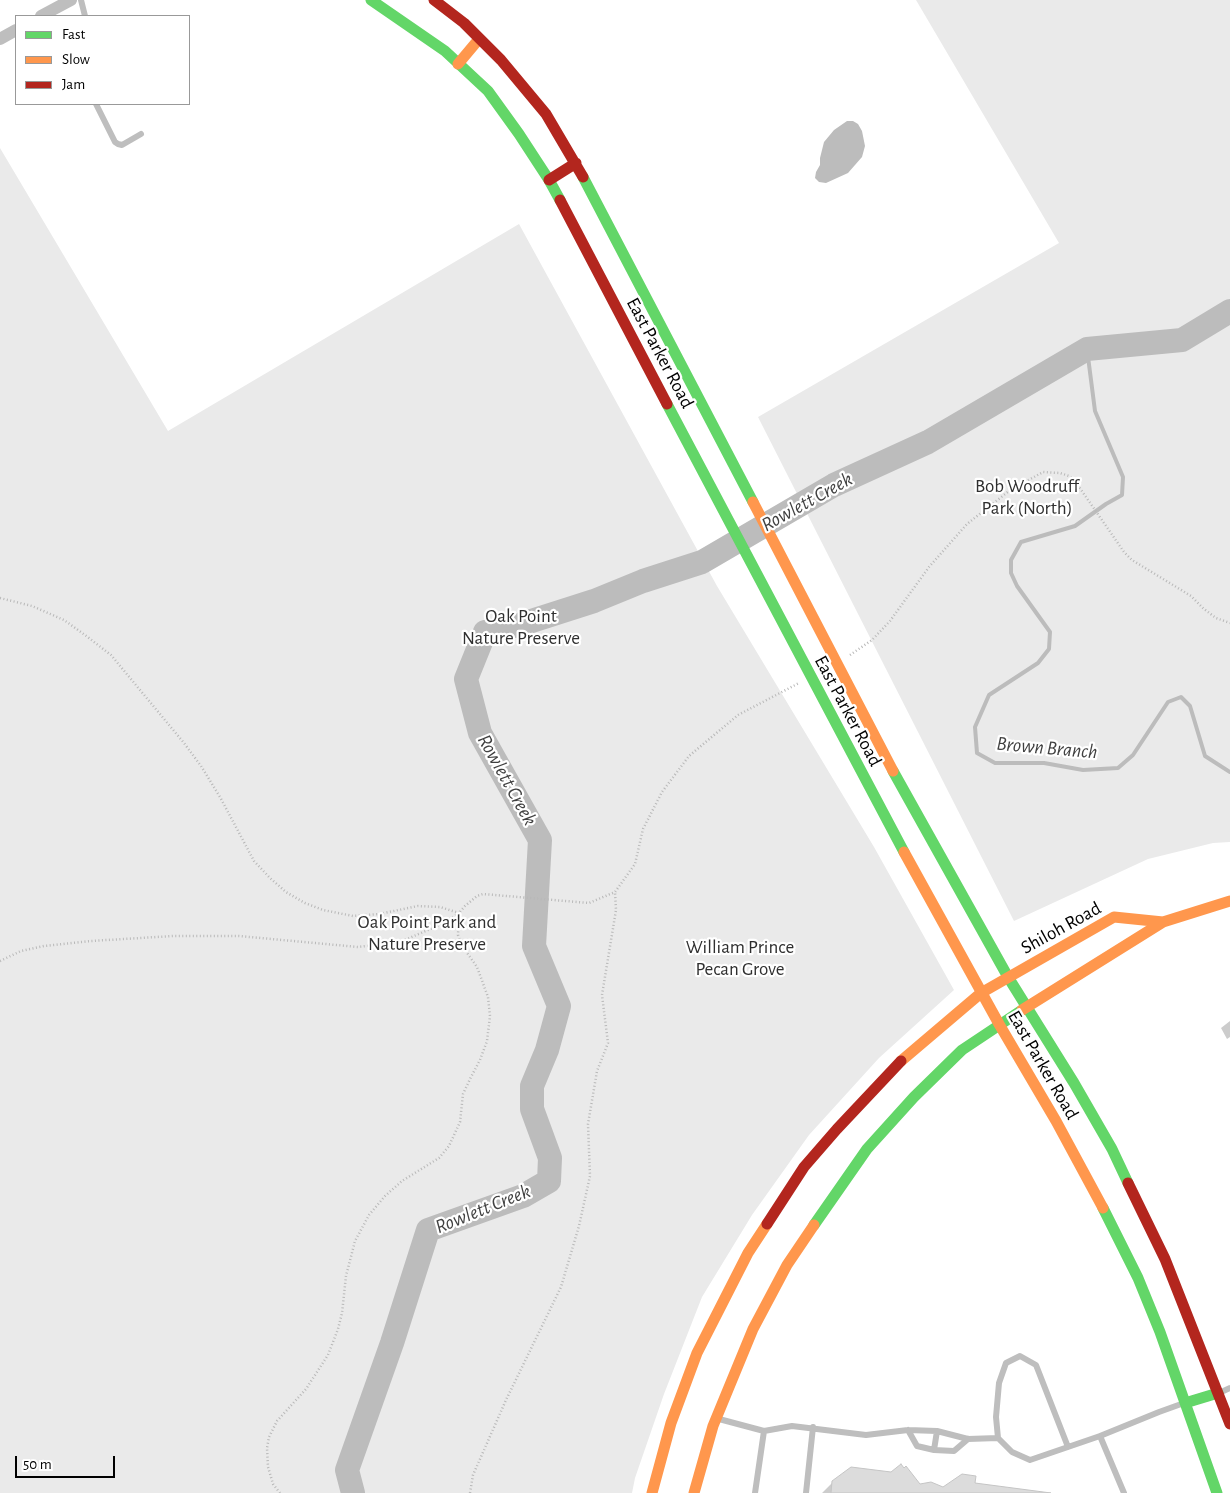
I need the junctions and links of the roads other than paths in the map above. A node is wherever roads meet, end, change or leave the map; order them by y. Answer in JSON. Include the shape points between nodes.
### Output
{"nodes":[{"id":1,"x":71,"y":0,"type":"edge"},
{"id":2,"x":80,"y":0,"type":"edge"},
{"id":3,"x":371,"y":0,"type":"edge"},
{"id":4,"x":434,"y":0,"type":"edge"},
{"id":5,"x":45,"y":15,"type":"edge"},
{"id":6,"x":84,"y":15,"type":"edge"},
{"id":7,"x":15,"y":31,"type":"edge"},
{"id":8,"x":0,"y":39,"type":"edge"},
{"id":9,"x":480,"y":39,"type":"junction"},
{"id":10,"x":458,"y":64,"type":"junction"},
{"id":11,"x":96,"y":105,"type":"edge"},
{"id":12,"x":142,"y":134,"type":"dead end"},
{"id":13,"x":576,"y":163,"type":"junction"},
{"id":14,"x":549,"y":180,"type":"junction"},
{"id":15,"x":1230,"y":901,"type":"edge"},
{"id":16,"x":1164,"y":922,"type":"junction"},
{"id":17,"x":1008,"y":977,"type":"junction"},
{"id":18,"x":981,"y":992,"type":"junction"},
{"id":19,"x":1026,"y":1006,"type":"junction"},
{"id":20,"x":999,"y":1024,"type":"junction"},
{"id":21,"x":1230,"y":1388,"type":"edge"},
{"id":22,"x":1218,"y":1393,"type":"junction"},
{"id":23,"x":1185,"y":1403,"type":"junction"},
{"id":24,"x":716,"y":1418,"type":"junction"},
{"id":25,"x":1230,"y":1424,"type":"edge"},
{"id":26,"x":813,"y":1427,"type":"junction"},
{"id":27,"x":908,"y":1430,"type":"junction"},
{"id":28,"x":764,"y":1431,"type":"junction"},
{"id":29,"x":937,"y":1431,"type":"junction"},
{"id":30,"x":1100,"y":1436,"type":"junction"},
{"id":31,"x":998,"y":1438,"type":"junction"},
{"id":32,"x":968,"y":1439,"type":"junction"},
{"id":33,"x":1068,"y":1447,"type":"junction"},
{"id":34,"x":934,"y":1450,"type":"junction"},
{"id":35,"x":652,"y":1493,"type":"edge"},
{"id":36,"x":694,"y":1493,"type":"edge"},
{"id":37,"x":755,"y":1493,"type":"edge"},
{"id":38,"x":806,"y":1493,"type":"edge"},
{"id":39,"x":1124,"y":1493,"type":"edge"},
{"id":40,"x":1217,"y":1493,"type":"edge"}],
"edges":[{"from":1,"to":5,"type":"street"},
{"from":2,"to":6,"type":"lane"},
{"from":3,"to":10,"type":"main road","name":"East Parker Road"},
{"from":4,"to":9,"type":"main road","name":"East Parker Road"},
{"from":7,"to":8,"type":"street"},
{"from":9,"to":10,"type":"main road"},
{"from":9,"to":13,"type":"main road","name":"East Parker Road","via":[[546,114]]},
{"from":10,"to":14,"type":"main road","name":"East Parker Road","via":[[488,91]]},
{"from":11,"to":12,"type":"lane","via":[[118,144]]},
{"from":13,"to":14,"type":"main road"},
{"from":13,"to":17,"type":"main road","name":"East Parker Road","via":[[862,712]]},
{"from":14,"to":18,"type":"main road","name":"East Parker Road","via":[[836,726]]},
{"from":15,"to":16,"type":"main road","name":"Shiloh Road"},
{"from":16,"to":17,"type":"main road","name":"Shiloh Road","via":[[1114,917]]},
{"from":16,"to":19,"type":"main road","name":"Shiloh Road"},
{"from":17,"to":18,"type":"main road","name":"Shiloh Road"},
{"from":17,"to":19,"type":"main road","name":"East Parker Road"},
{"from":18,"to":20,"type":"main road","name":"East Parker Road"},
{"from":18,"to":35,"type":"main road","name":"Shiloh Road","via":[[898,1064],[804,1167],[778,1206],[748,1253],[697,1353],[671,1422]]},
{"from":19,"to":20,"type":"main road","name":"Shiloh Road"},
{"from":19,"to":22,"type":"main road","name":"East Parker Road","via":[[1112,1149],[1165,1259]]},
{"from":20,"to":23,"type":"main road","name":"East Parker Road","via":[[1056,1121],[1130,1262],[1160,1332]]},
{"from":20,"to":24,"type":"main road","name":"Shiloh Road","via":[[962,1050],[867,1149],[787,1265],[752,1329]]},
{"from":21,"to":22,"type":"lane"},
{"from":22,"to":23,"type":"main road"},
{"from":22,"to":25,"type":"main road","name":"East Parker Road"},
{"from":23,"to":30,"type":"lane"},
{"from":23,"to":40,"type":"main road","name":"East Parker Road"},
{"from":24,"to":28,"type":"lane"},
{"from":24,"to":36,"type":"main road","name":"Shiloh Road"},
{"from":26,"to":27,"type":"lane","via":[[866,1434]]},
{"from":26,"to":28,"type":"lane","via":[[792,1426]]},
{"from":26,"to":38,"type":"lane"},
{"from":27,"to":29,"type":"lane"},
{"from":27,"to":34,"type":"lane","via":[[917,1446]]},
{"from":28,"to":37,"type":"lane"},
{"from":29,"to":32,"type":"lane"},
{"from":29,"to":34,"type":"lane"},
{"from":30,"to":33,"type":"lane"},
{"from":30,"to":39,"type":"lane"},
{"from":31,"to":32,"type":"lane"},
{"from":31,"to":33,"type":"lane","via":[[1012,1452],[1030,1460]]},
{"from":31,"to":33,"type":"lane","via":[[999,1383],[1006,1363],[1020,1356],[1036,1365]]},
{"from":32,"to":34,"type":"lane","via":[[954,1451]]}]}
